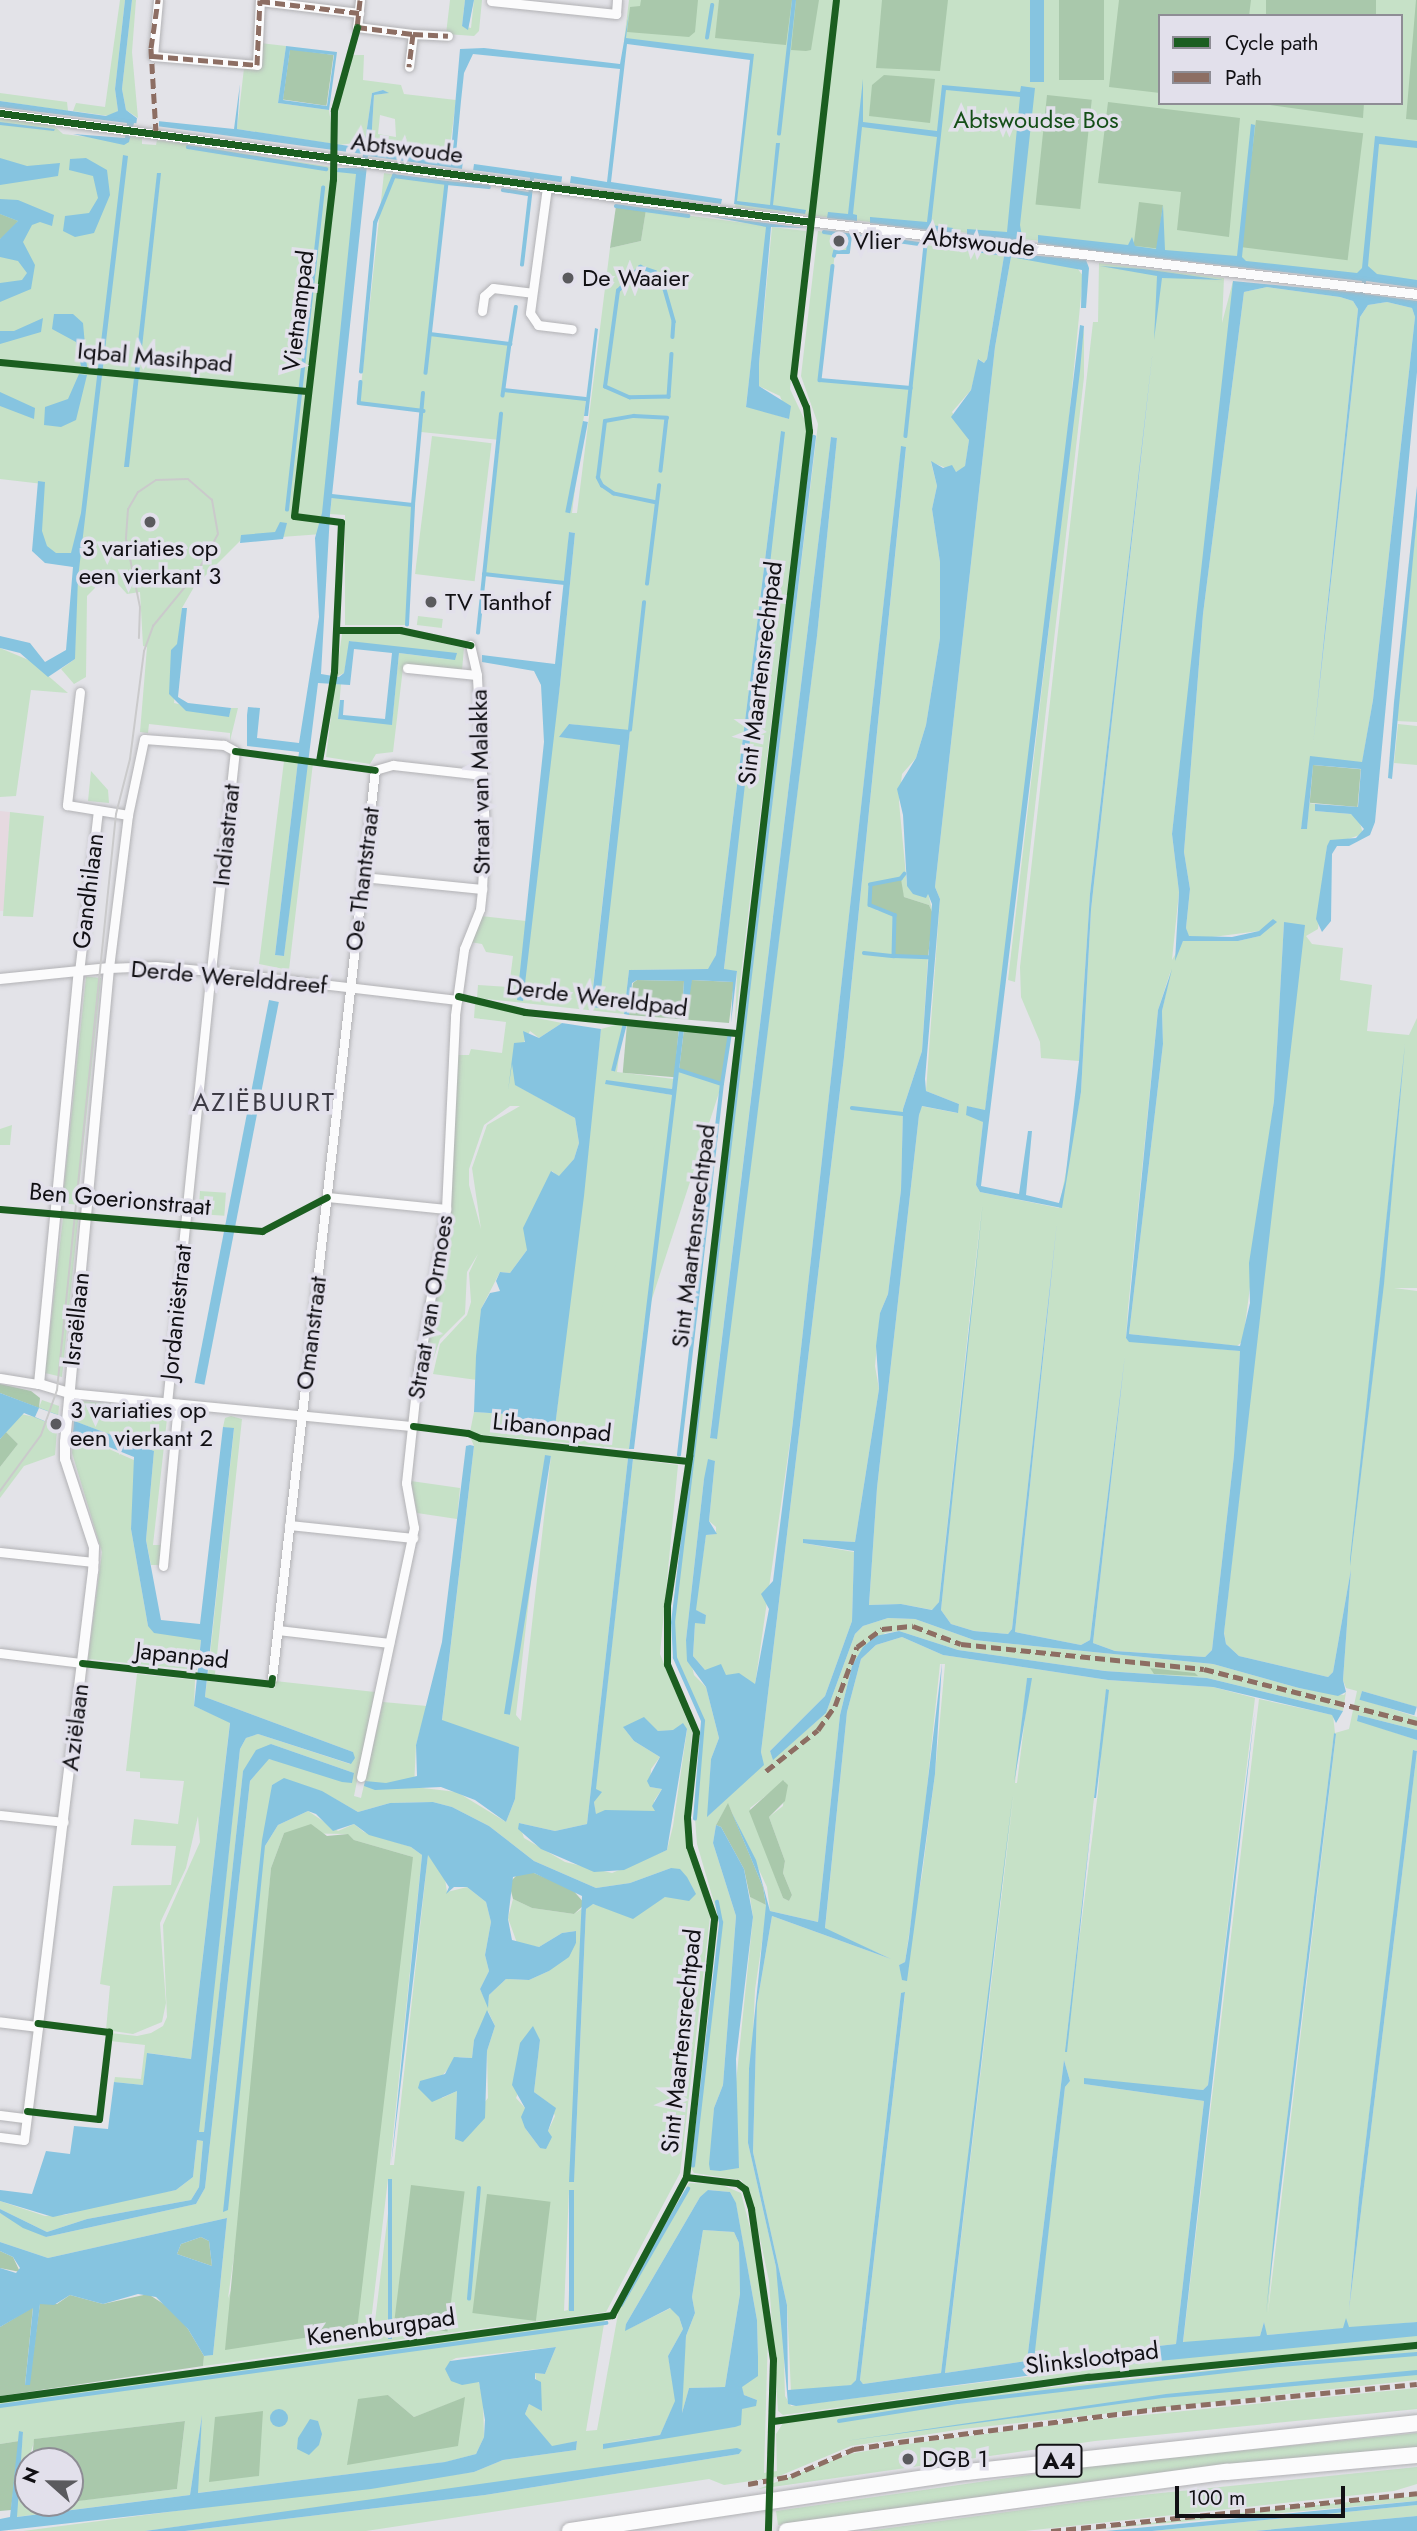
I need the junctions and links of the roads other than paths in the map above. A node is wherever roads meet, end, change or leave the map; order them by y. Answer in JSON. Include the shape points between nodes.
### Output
{"nodes":[{"id":1,"x":158,"y":0,"type":"edge"},
{"id":2,"x":260,"y":0,"type":"edge"},
{"id":3,"x":360,"y":0,"type":"edge"},
{"id":4,"x":491,"y":1,"type":"edge"},
{"id":5,"x":526,"y":2,"type":"edge"},
{"id":6,"x":617,"y":2,"type":"edge"},
{"id":7,"x":359,"y":13,"type":"junction"},
{"id":8,"x":413,"y":34,"type":"junction"},
{"id":9,"x":448,"y":36,"type":"dead end"},
{"id":10,"x":409,"y":67,"type":"dead end"},
{"id":11,"x":0,"y":113,"type":"edge"},
{"id":12,"x":547,"y":187,"type":"junction"},
{"id":13,"x":533,"y":293,"type":"junction"},
{"id":14,"x":1417,"y":294,"type":"edge"},
{"id":15,"x":482,"y":311,"type":"dead end"},
{"id":16,"x":572,"y":329,"type":"dead end"},
{"id":17,"x":470,"y":645,"type":"dead end"},
{"id":18,"x":407,"y":668,"type":"dead end"},
{"id":19,"x":477,"y":675,"type":"junction"},
{"id":20,"x":80,"y":692,"type":"dead end"},
{"id":21,"x":144,"y":739,"type":"joint"},
{"id":22,"x":482,"y":775,"type":"junction"},
{"id":23,"x":98,"y":811,"type":"junction"},
{"id":24,"x":128,"y":815,"type":"junction"},
{"id":25,"x":362,"y":877,"type":"junction"},
{"id":26,"x":482,"y":889,"type":"junction"},
{"id":27,"x":109,"y":968,"type":"junction"},
{"id":28,"x":211,"y":971,"type":"junction"},
{"id":29,"x":79,"y":972,"type":"junction"},
{"id":30,"x":0,"y":979,"type":"edge"},
{"id":31,"x":348,"y":988,"type":"junction"},
{"id":32,"x":457,"y":1000,"type":"junction"},
{"id":33,"x":327,"y":1197,"type":"junction"},
{"id":34,"x":446,"y":1209,"type":"junction"},
{"id":35,"x":0,"y":1378,"type":"edge"},
{"id":36,"x":39,"y":1384,"type":"junction"},
{"id":37,"x":69,"y":1393,"type":"junction"},
{"id":38,"x":167,"y":1404,"type":"junction"},
{"id":39,"x":178,"y":1404,"type":"junction"},
{"id":40,"x":302,"y":1415,"type":"junction"},
{"id":41,"x":413,"y":1426,"type":"junction"},
{"id":42,"x":289,"y":1525,"type":"junction"},
{"id":43,"x":413,"y":1538,"type":"junction"},
{"id":44,"x":0,"y":1552,"type":"edge"},
{"id":45,"x":93,"y":1562,"type":"junction"},
{"id":46,"x":163,"y":1566,"type":"dead end"},
{"id":47,"x":278,"y":1630,"type":"junction"},
{"id":48,"x":389,"y":1643,"type":"junction"},
{"id":49,"x":0,"y":1653,"type":"edge"},
{"id":50,"x":82,"y":1663,"type":"junction"},
{"id":51,"x":272,"y":1678,"type":"dead end"},
{"id":52,"x":361,"y":1777,"type":"dead end"},
{"id":53,"x":0,"y":1815,"type":"edge"},
{"id":54,"x":64,"y":1822,"type":"junction"},
{"id":55,"x":0,"y":2022,"type":"edge"},
{"id":56,"x":38,"y":2027,"type":"junction"},
{"id":57,"x":0,"y":2115,"type":"edge"},
{"id":58,"x":26,"y":2119,"type":"junction"},
{"id":59,"x":0,"y":2137,"type":"edge"},
{"id":60,"x":1417,"y":2423,"type":"edge"},
{"id":61,"x":1417,"y":2455,"type":"edge"},
{"id":62,"x":570,"y":2531,"type":"edge"},
{"id":63,"x":787,"y":2531,"type":"edge"}],
"edges":[{"from":1,"to":2,"type":"street","via":[[153,55],[257,65]]},
{"from":2,"to":7,"type":"street"},
{"from":3,"to":7,"type":"street"},
{"from":4,"to":5,"type":"street"},
{"from":5,"to":6,"type":"street","via":[[616,14]]},
{"from":7,"to":8,"type":"street","via":[[357,27]]},
{"from":8,"to":9,"type":"street"},
{"from":8,"to":10,"type":"street"},
{"from":11,"to":12,"type":"street","name":"Abtswoude"},
{"from":12,"to":13,"type":"street"},
{"from":12,"to":14,"type":"street","name":"Abtswoude"},
{"from":13,"to":15,"type":"street","via":[[493,288],[484,296]]},
{"from":13,"to":16,"type":"street","via":[[530,313],[538,325]]},
{"from":17,"to":19,"type":"street","name":"Straat van Malakka"},
{"from":18,"to":19,"type":"street"},
{"from":19,"to":22,"type":"street","name":"Straat van Malakka"},
{"from":20,"to":23,"type":"street","name":"Gandhilaan","via":[[67,805]]},
{"from":21,"to":24,"type":"street","name":"Gandhilaan"},
{"from":21,"to":28,"type":"street","name":"Indiastraat","via":[[224,745],[235,751]]},
{"from":22,"to":25,"type":"street","name":"Oe Thantstraat","via":[[393,765],[375,770]]},
{"from":22,"to":26,"type":"street","name":"Straat van Malakka","via":[[486,837]]},
{"from":23,"to":24,"type":"street","name":"Gandhilaan"},
{"from":23,"to":29,"type":"street","name":"Gandhilaan"},
{"from":24,"to":27,"type":"street","name":"Gandhilaan"},
{"from":25,"to":26,"type":"street"},
{"from":25,"to":31,"type":"street","name":"Oe Thantstraat"},
{"from":26,"to":32,"type":"street","name":"Straat van Malakka","via":[[480,909],[464,949]]},
{"from":27,"to":28,"type":"street","name":"Derde Werelddreef"},
{"from":27,"to":29,"type":"street","name":"Derde Werelddreef"},
{"from":27,"to":37,"type":"street","name":"Israëllaan"},
{"from":28,"to":31,"type":"street","name":"Derde Werelddreef"},
{"from":28,"to":38,"type":"street","name":"Jordaniëstraat"},
{"from":29,"to":30,"type":"street","name":"Derde Werelddreef"},
{"from":29,"to":36,"type":"street","name":"Israëllaan"},
{"from":31,"to":32,"type":"street","name":"Derde Werelddreef"},
{"from":31,"to":33,"type":"street","name":"Omanstraat"},
{"from":32,"to":34,"type":"street","name":"Straat van Ormoes"},
{"from":33,"to":34,"type":"street"},
{"from":33,"to":40,"type":"street","name":"Omanstraat"},
{"from":34,"to":41,"type":"street","name":"Straat van Ormoes"},
{"from":35,"to":36,"type":"street"},
{"from":36,"to":37,"type":"street","name":"Israëllaan"},
{"from":37,"to":38,"type":"street"},
{"from":37,"to":45,"type":"street","name":"Aziëlaan","via":[[65,1459],[94,1547]]},
{"from":38,"to":39,"type":"street"},
{"from":39,"to":40,"type":"street"},
{"from":39,"to":46,"type":"street","name":"Jordaniëstraat"},
{"from":40,"to":41,"type":"street"},
{"from":40,"to":42,"type":"street","name":"Omanstraat"},
{"from":41,"to":43,"type":"street","name":"Straat van Ormoes","via":[[406,1483]]},
{"from":42,"to":43,"type":"street"},
{"from":42,"to":47,"type":"street","name":"Omanstraat"},
{"from":43,"to":48,"type":"street","name":"Straat van Ormoes"},
{"from":44,"to":45,"type":"street"},
{"from":45,"to":50,"type":"street","name":"Aziëlaan"},
{"from":47,"to":48,"type":"street"},
{"from":47,"to":51,"type":"street","name":"Omanstraat"},
{"from":48,"to":52,"type":"street","name":"Straat van Ormoes"},
{"from":49,"to":50,"type":"street"},
{"from":50,"to":54,"type":"street","name":"Aziëlaan"},
{"from":53,"to":54,"type":"street"},
{"from":54,"to":56,"type":"street","name":"Aziëlaan"},
{"from":55,"to":56,"type":"street"},
{"from":56,"to":58,"type":"street"},
{"from":57,"to":58,"type":"street"},
{"from":58,"to":59,"type":"street","via":[[23,2140]]},
{"from":60,"to":62,"type":"highway","number":"A4","via":[[967,2472]]},
{"from":61,"to":63,"type":"highway","number":"A4","via":[[1213,2474]]}]}
